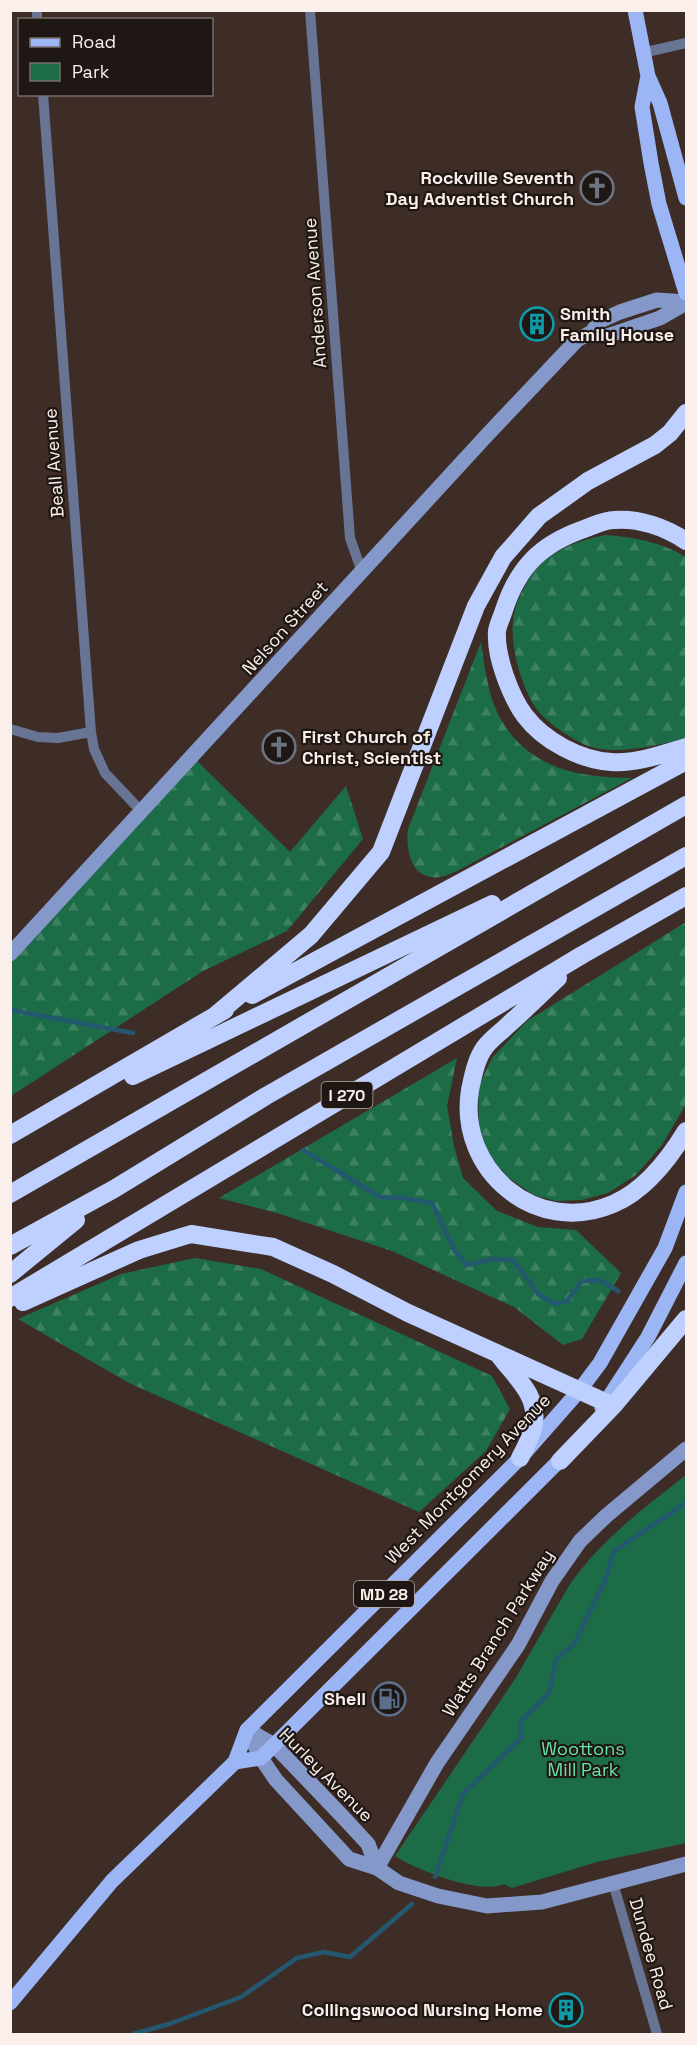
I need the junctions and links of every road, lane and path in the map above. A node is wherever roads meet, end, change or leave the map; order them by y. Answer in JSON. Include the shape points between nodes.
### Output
{"nodes":[{"id":1,"x":310,"y":10,"type":"edge"},
{"id":2,"x":635,"y":10,"type":"edge"},
{"id":3,"x":687,"y":43,"type":"edge"},
{"id":4,"x":642,"y":53,"type":"junction"},
{"id":5,"x":648,"y":76,"type":"junction"},
{"id":6,"x":43,"y":96,"type":"edge"},
{"id":7,"x":687,"y":198,"type":"edge"},
{"id":8,"x":687,"y":293,"type":"edge"},
{"id":9,"x":687,"y":302,"type":"edge"},
{"id":10,"x":687,"y":413,"type":"edge"},
{"id":11,"x":687,"y":541,"type":"edge"},
{"id":12,"x":362,"y":572,"type":"junction"},
{"id":13,"x":10,"y":729,"type":"edge"},
{"id":14,"x":91,"y":732,"type":"junction"},
{"id":15,"x":687,"y":747,"type":"edge"},
{"id":16,"x":687,"y":761,"type":"edge"},
{"id":17,"x":687,"y":805,"type":"edge"},
{"id":18,"x":142,"y":812,"type":"junction"},
{"id":19,"x":616,"y":846,"type":"junction"},
{"id":20,"x":687,"y":856,"type":"edge"},
{"id":21,"x":687,"y":896,"type":"edge"},
{"id":22,"x":10,"y":954,"type":"edge"},
{"id":23,"x":582,"y":955,"type":"junction"},
{"id":24,"x":216,"y":1015,"type":"junction"},
{"id":25,"x":687,"y":1131,"type":"edge"},
{"id":26,"x":10,"y":1136,"type":"edge"},
{"id":27,"x":114,"y":1189,"type":"junction"},
{"id":28,"x":687,"y":1192,"type":"edge"},
{"id":29,"x":10,"y":1194,"type":"edge"},
{"id":30,"x":10,"y":1246,"type":"edge"},
{"id":31,"x":687,"y":1263,"type":"edge"},
{"id":32,"x":10,"y":1274,"type":"edge"},
{"id":33,"x":10,"y":1298,"type":"edge"},
{"id":34,"x":10,"y":1308,"type":"edge"},
{"id":35,"x":687,"y":1318,"type":"edge"},
{"id":36,"x":498,"y":1353,"type":"junction"},
{"id":37,"x":579,"y":1391,"type":"junction"},
{"id":38,"x":607,"y":1403,"type":"junction"},
{"id":39,"x":687,"y":1449,"type":"edge"},
{"id":40,"x":520,"y":1458,"type":"junction"},
{"id":41,"x":560,"y":1461,"type":"junction"},
{"id":42,"x":247,"y":1730,"type":"junction"},
{"id":43,"x":274,"y":1745,"type":"junction"},
{"id":44,"x":261,"y":1758,"type":"junction"},
{"id":45,"x":235,"y":1762,"type":"junction"},
{"id":46,"x":687,"y":1864,"type":"edge"},
{"id":47,"x":377,"y":1868,"type":"junction"},
{"id":48,"x":613,"y":1883,"type":"junction"},
{"id":49,"x":10,"y":2003,"type":"edge"},
{"id":50,"x":657,"y":2034,"type":"edge"}],
"edges":[{"from":1,"to":12,"type":"street","name":"Anderson Avenue","via":[[350,538]]},
{"from":2,"to":4,"type":"main road"},
{"from":3,"to":4,"type":"street"},
{"from":4,"to":5,"type":"main road"},
{"from":5,"to":7,"type":"main road","via":[[660,103]]},
{"from":5,"to":8,"type":"main road","via":[[642,108],[651,163],[659,204]]},
{"from":6,"to":14,"type":"street","name":"Beall Avenue"},
{"from":9,"to":12,"type":"street","name":"Nelson Street","via":[[657,300],[620,312],[600,321],[592,332],[577,340]]},
{"from":10,"to":24,"type":"highway","via":[[655,445],[588,482],[539,516],[504,557],[476,606],[381,852],[311,935]]},
{"from":11,"to":15,"type":"highway","via":[[669,530],[635,520],[612,520],[575,532],[550,545],[527,564],[507,600],[497,630],[498,656],[511,693],[526,717],[554,743],[576,754],[612,762],[649,758]]},
{"from":12,"to":18,"type":"street","name":"Nelson Street"},
{"from":13,"to":14,"type":"street","via":[[58,738]]},
{"from":14,"to":18,"type":"street","name":"Beall Avenue","via":[[105,773]]},
{"from":16,"to":24,"type":"highway"},
{"from":17,"to":19,"type":"highway"},
{"from":18,"to":22,"type":"street","name":"Nelson Street"},
{"from":19,"to":26,"type":"highway"},
{"from":19,"to":29,"type":"highway"},
{"from":20,"to":27,"type":"highway","number":"I 270","via":[[266,1096]]},
{"from":21,"to":23,"type":"highway","number":"I 270"},
{"from":23,"to":25,"type":"highway","via":[[485,1047],[474,1071],[468,1113],[481,1159],[510,1192],[550,1211],[570,1214],[613,1204],[641,1185]]},
{"from":23,"to":33,"type":"highway","number":"I 270"},
{"from":24,"to":26,"type":"highway"},
{"from":27,"to":30,"type":"highway","number":"I 270"},
{"from":27,"to":32,"type":"highway"},
{"from":28,"to":37,"type":"main road","name":"West Montgomery Avenue","number":"MD 28","via":[[665,1248],[600,1363]]},
{"from":31,"to":38,"type":"main road","number":"MD 28"},
{"from":34,"to":36,"type":"highway","via":[[139,1250],[191,1234],[273,1247]]},
{"from":35,"to":41,"type":"highway","via":[[614,1405]]},
{"from":36,"to":37,"type":"highway"},
{"from":36,"to":40,"type":"highway","via":[[532,1398],[534,1424]]},
{"from":37,"to":38,"type":"highway"},
{"from":37,"to":40,"type":"main road","name":"West Montgomery Avenue","number":"MD 28"},
{"from":38,"to":41,"type":"main road","number":"MD 28"},
{"from":39,"to":47,"type":"street","name":"Watts Branch Parkway","via":[[580,1541],[552,1581],[518,1645],[437,1763]]},
{"from":40,"to":42,"type":"main road","name":"West Montgomery Avenue","number":"MD 28"},
{"from":41,"to":43,"type":"main road","number":"MD 28"},
{"from":42,"to":43,"type":"street","name":"Hurley Avenue"},
{"from":42,"to":44,"type":"street","name":"Hurley Avenue"},
{"from":42,"to":45,"type":"main road","name":"West Montgomery Avenue","number":"MD 28"},
{"from":43,"to":44,"type":"main road","number":"MD 28"},
{"from":43,"to":47,"type":"street","name":"Hurley Avenue","via":[[368,1844]]},
{"from":44,"to":45,"type":"main road"},
{"from":44,"to":47,"type":"street","name":"Hurley Avenue","via":[[276,1780],[349,1859]]},
{"from":45,"to":49,"type":"main road","name":"West Montgomery Avenue","number":"MD 28","via":[[112,1881]]},
{"from":46,"to":48,"type":"street","name":"Hurley Avenue"},
{"from":47,"to":48,"type":"street","name":"Hurley Avenue","via":[[399,1883],[487,1906],[542,1902]]},
{"from":48,"to":50,"type":"street","name":"Dundee Road"}]}
